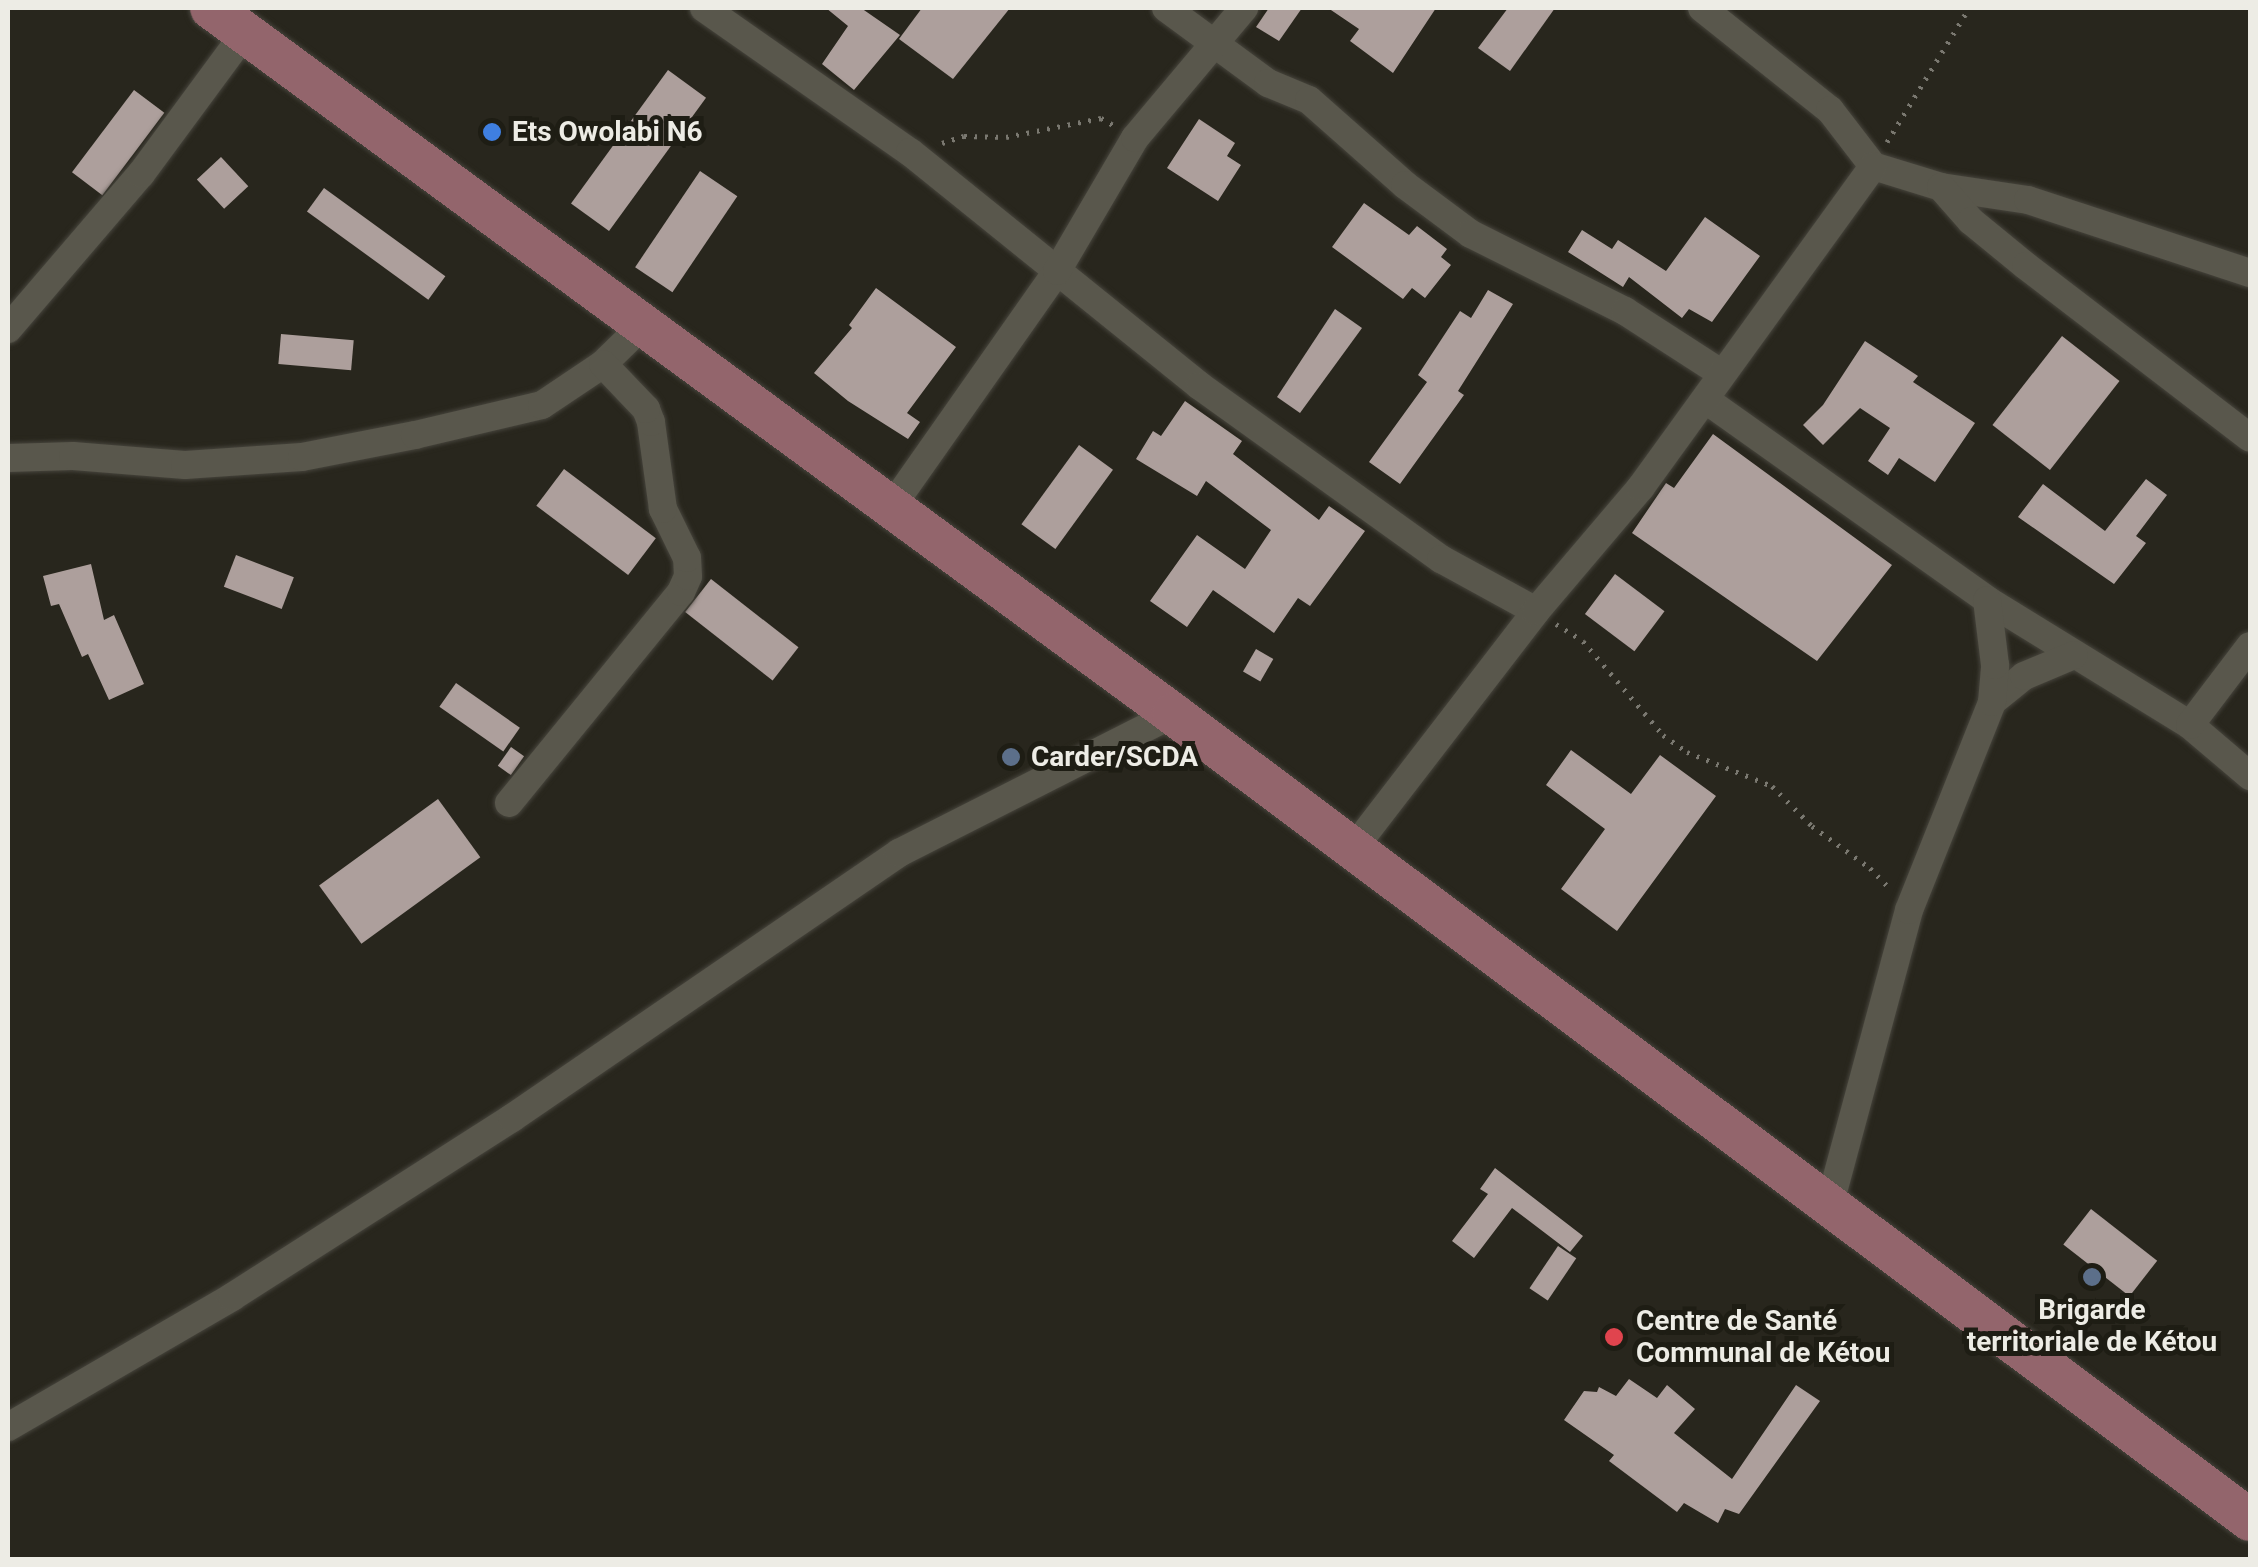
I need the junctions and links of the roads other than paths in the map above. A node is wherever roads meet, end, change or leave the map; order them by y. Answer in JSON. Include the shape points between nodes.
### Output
{"nodes":[{"id":1,"x":212,"y":8,"type":"edge"},
{"id":2,"x":704,"y":8,"type":"edge"},
{"id":3,"x":1166,"y":8,"type":"edge"},
{"id":4,"x":1244,"y":8,"type":"edge"},
{"id":5,"x":1702,"y":8,"type":"edge"},
{"id":6,"x":245,"y":33,"type":"junction"},
{"id":7,"x":1216,"y":46,"type":"junction"},
{"id":8,"x":1872,"y":166,"type":"junction"},
{"id":9,"x":1941,"y":187,"type":"junction"},
{"id":10,"x":1057,"y":271,"type":"junction"},
{"id":11,"x":2250,"y":273,"type":"edge"},
{"id":12,"x":641,"y":327,"type":"junction"},
{"id":13,"x":8,"y":329,"type":"edge"},
{"id":14,"x":603,"y":364,"type":"junction"},
{"id":15,"x":1721,"y":373,"type":"junction"},
{"id":16,"x":1706,"y":400,"type":"junction"},
{"id":17,"x":2250,"y":438,"type":"edge"},
{"id":18,"x":8,"y":458,"type":"edge"},
{"id":19,"x":890,"y":509,"type":"junction"},
{"id":20,"x":1987,"y":600,"type":"junction"},
{"id":21,"x":1536,"y":611,"type":"junction"},
{"id":22,"x":2250,"y":646,"type":"edge"},
{"id":23,"x":2074,"y":655,"type":"junction"},
{"id":24,"x":1992,"y":702,"type":"junction"},
{"id":25,"x":1173,"y":714,"type":"junction"},
{"id":26,"x":2190,"y":725,"type":"junction"},
{"id":27,"x":2250,"y":776,"type":"edge"},
{"id":28,"x":509,"y":803,"type":"dead end"},
{"id":29,"x":1353,"y":850,"type":"junction"},
{"id":30,"x":1830,"y":1203,"type":"junction"},
{"id":31,"x":8,"y":1427,"type":"edge"},
{"id":32,"x":2250,"y":1520,"type":"edge"}],
"edges":[{"from":1,"to":6,"type":"main road"},
{"from":2,"to":10,"type":"street","via":[[910,152]]},
{"from":3,"to":7,"type":"street"},
{"from":4,"to":7,"type":"street"},
{"from":5,"to":8,"type":"street","via":[[1830,110]]},
{"from":6,"to":12,"type":"main road"},
{"from":6,"to":13,"type":"street","via":[[141,174]]},
{"from":7,"to":10,"type":"street","via":[[1136,138]]},
{"from":7,"to":15,"type":"street","via":[[1268,83],[1309,100],[1471,234],[1625,311]]},
{"from":8,"to":9,"type":"street"},
{"from":8,"to":15,"type":"street"},
{"from":9,"to":11,"type":"street","via":[[2028,200]]},
{"from":9,"to":17,"type":"street","via":[[2026,266]]},
{"from":10,"to":19,"type":"street"},
{"from":10,"to":21,"type":"street","via":[[1200,386],[1441,559]]},
{"from":12,"to":14,"type":"street"},
{"from":12,"to":19,"type":"main road"},
{"from":14,"to":18,"type":"street","via":[[542,405],[302,457],[185,465]]},
{"from":14,"to":28,"type":"street","via":[[646,409],[663,509],[687,558],[688,576]]},
{"from":15,"to":16,"type":"street"},
{"from":16,"to":20,"type":"street"},
{"from":16,"to":21,"type":"street"},
{"from":19,"to":25,"type":"main road"},
{"from":20,"to":23,"type":"street"},
{"from":20,"to":24,"type":"street"},
{"from":21,"to":29,"type":"street"},
{"from":22,"to":26,"type":"street"},
{"from":23,"to":24,"type":"street","via":[[2024,676]]},
{"from":23,"to":26,"type":"street"},
{"from":24,"to":30,"type":"street","via":[[1909,910]]},
{"from":25,"to":29,"type":"main road"},
{"from":25,"to":31,"type":"street","via":[[898,853],[495,1128],[232,1297]]},
{"from":26,"to":27,"type":"street"},
{"from":29,"to":30,"type":"main road"},
{"from":30,"to":32,"type":"main road"}]}
